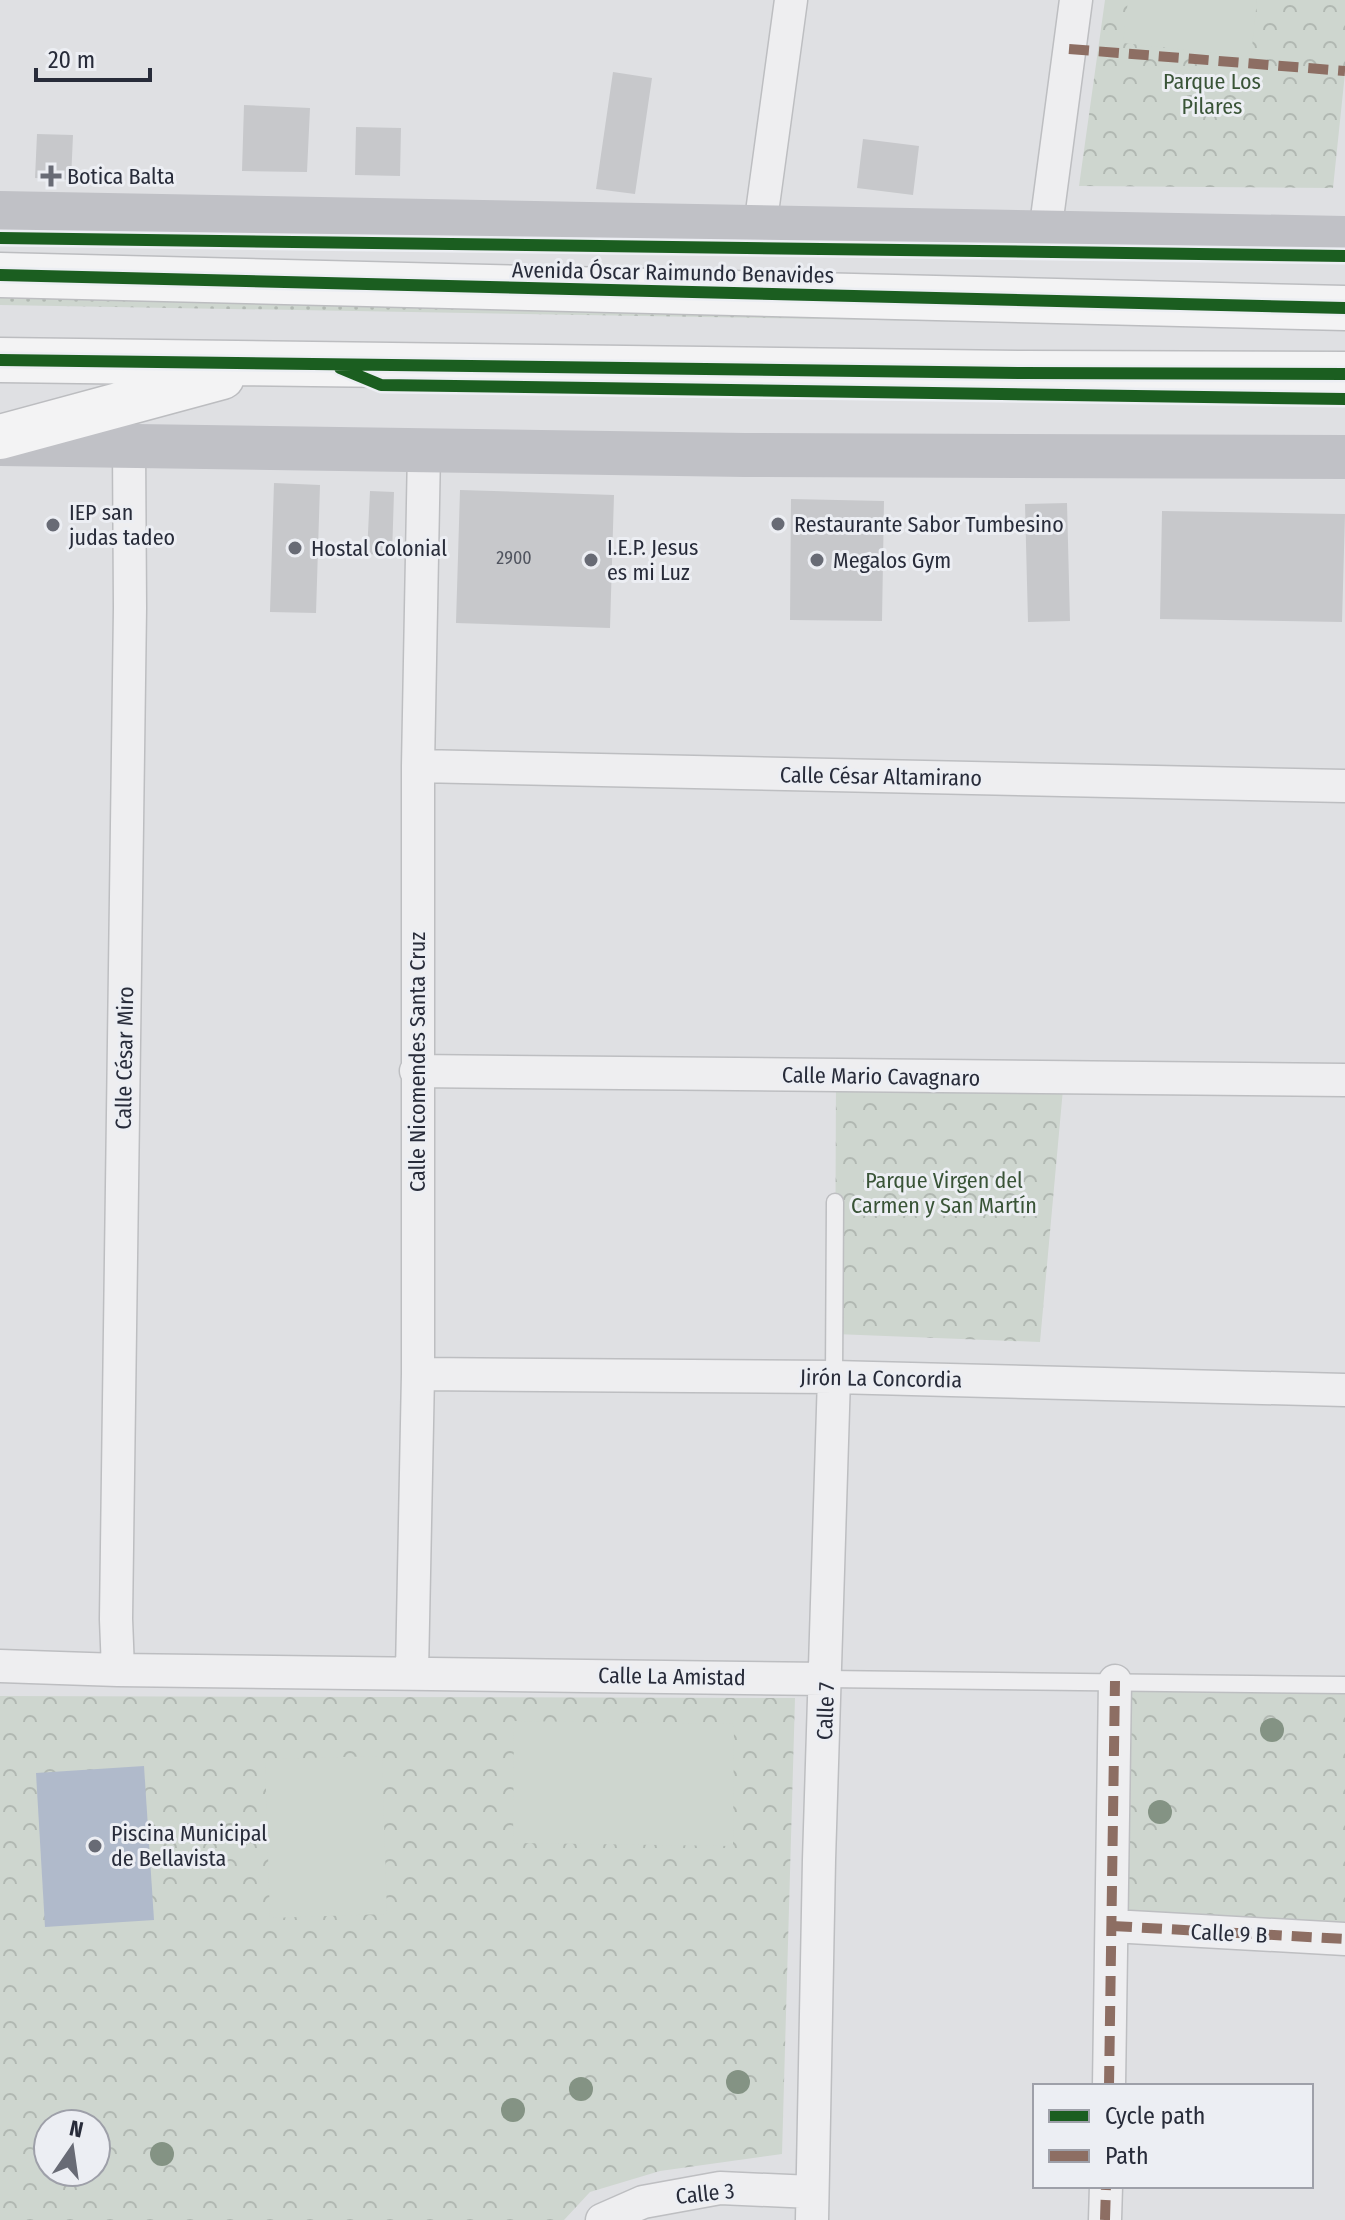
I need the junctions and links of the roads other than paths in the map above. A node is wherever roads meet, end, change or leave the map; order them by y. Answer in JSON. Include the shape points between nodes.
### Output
{"nodes":[{"id":1,"x":791,"y":0,"type":"edge"},
{"id":2,"x":1076,"y":0,"type":"edge"},
{"id":3,"x":0,"y":213,"type":"edge"},
{"id":4,"x":760,"y":227,"type":"junction"},
{"id":5,"x":1045,"y":233,"type":"junction"},
{"id":6,"x":1345,"y":238,"type":"edge"},
{"id":7,"x":0,"y":275,"type":"edge"},
{"id":8,"x":1345,"y":308,"type":"edge"},
{"id":9,"x":0,"y":360,"type":"edge"},
{"id":10,"x":274,"y":363,"type":"junction"},
{"id":11,"x":1345,"y":374,"type":"edge"},
{"id":12,"x":0,"y":437,"type":"edge"},
{"id":13,"x":0,"y":444,"type":"edge"},
{"id":14,"x":129,"y":445,"type":"junction"},
{"id":15,"x":424,"y":451,"type":"junction"},
{"id":16,"x":1345,"y":457,"type":"edge"},
{"id":17,"x":418,"y":766,"type":"junction"},
{"id":18,"x":1345,"y":786,"type":"edge"},
{"id":19,"x":416,"y":1071,"type":"junction"},
{"id":20,"x":1345,"y":1080,"type":"edge"},
{"id":21,"x":835,"y":1202,"type":"dead end"},
{"id":22,"x":418,"y":1374,"type":"junction"},
{"id":23,"x":834,"y":1377,"type":"junction"},
{"id":24,"x":1345,"y":1390,"type":"edge"},
{"id":25,"x":0,"y":1666,"type":"edge"},
{"id":26,"x":118,"y":1670,"type":"junction"},
{"id":27,"x":412,"y":1672,"type":"junction"},
{"id":28,"x":826,"y":1679,"type":"junction"},
{"id":29,"x":1115,"y":1681,"type":"junction"},
{"id":30,"x":1345,"y":1685,"type":"edge"},
{"id":31,"x":1112,"y":1926,"type":"junction"},
{"id":32,"x":1345,"y":1939,"type":"edge"},
{"id":33,"x":1109,"y":2084,"type":"edge"},
{"id":34,"x":1106,"y":2188,"type":"edge"},
{"id":35,"x":812,"y":2206,"type":"edge"},
{"id":36,"x":602,"y":2220,"type":"edge"},
{"id":37,"x":1105,"y":2220,"type":"edge"}],
"edges":[{"from":1,"to":4,"type":"street"},
{"from":2,"to":5,"type":"street"},
{"from":3,"to":4,"type":"main road"},
{"from":4,"to":5,"type":"main road"},
{"from":5,"to":6,"type":"main road"},
{"from":7,"to":8,"type":"main road","name":"Avenida Óscar Raimundo Benavides"},
{"from":9,"to":10,"type":"main road"},
{"from":10,"to":11,"type":"main road"},
{"from":10,"to":12,"type":"main road"},
{"from":13,"to":14,"type":"main road"},
{"from":14,"to":15,"type":"main road"},
{"from":14,"to":26,"type":"street","name":"Calle César Miro"},
{"from":15,"to":16,"type":"main road"},
{"from":15,"to":17,"type":"street","name":"Calle Nicomendes Santa Cruz"},
{"from":17,"to":18,"type":"street","name":"Calle César Altamirano"},
{"from":17,"to":19,"type":"street","name":"Calle Nicomendes Santa Cruz"},
{"from":19,"to":20,"type":"street","name":"Calle Mario Cavagnaro"},
{"from":19,"to":22,"type":"street","name":"Calle Nicomendes Santa Cruz"},
{"from":21,"to":23,"type":"lane","name":"Calle 7"},
{"from":22,"to":23,"type":"street","name":"Jirón La Concordia"},
{"from":22,"to":27,"type":"street","name":"Calle Nicomendes Santa Cruz"},
{"from":23,"to":24,"type":"street","name":"Jirón La Concordia"},
{"from":23,"to":28,"type":"street","name":"Calle 7"},
{"from":25,"to":26,"type":"street","name":"Calle La Amistad"},
{"from":26,"to":27,"type":"street","name":"Calle La Amistad"},
{"from":27,"to":28,"type":"street","name":"Calle La Amistad"},
{"from":28,"to":29,"type":"lane","name":"Calle La Amistad"},
{"from":28,"to":35,"type":"street","name":"Calle 7"},
{"from":29,"to":30,"type":"lane","name":"Calle La Amistad"},
{"from":29,"to":31,"type":"street"},
{"from":31,"to":32,"type":"street","name":"Calle 9 B"},
{"from":31,"to":33,"type":"street"},
{"from":34,"to":37,"type":"street"},
{"from":35,"to":36,"type":"street","name":"Calle 3","via":[[720,2188],[643,2202]]}]}
